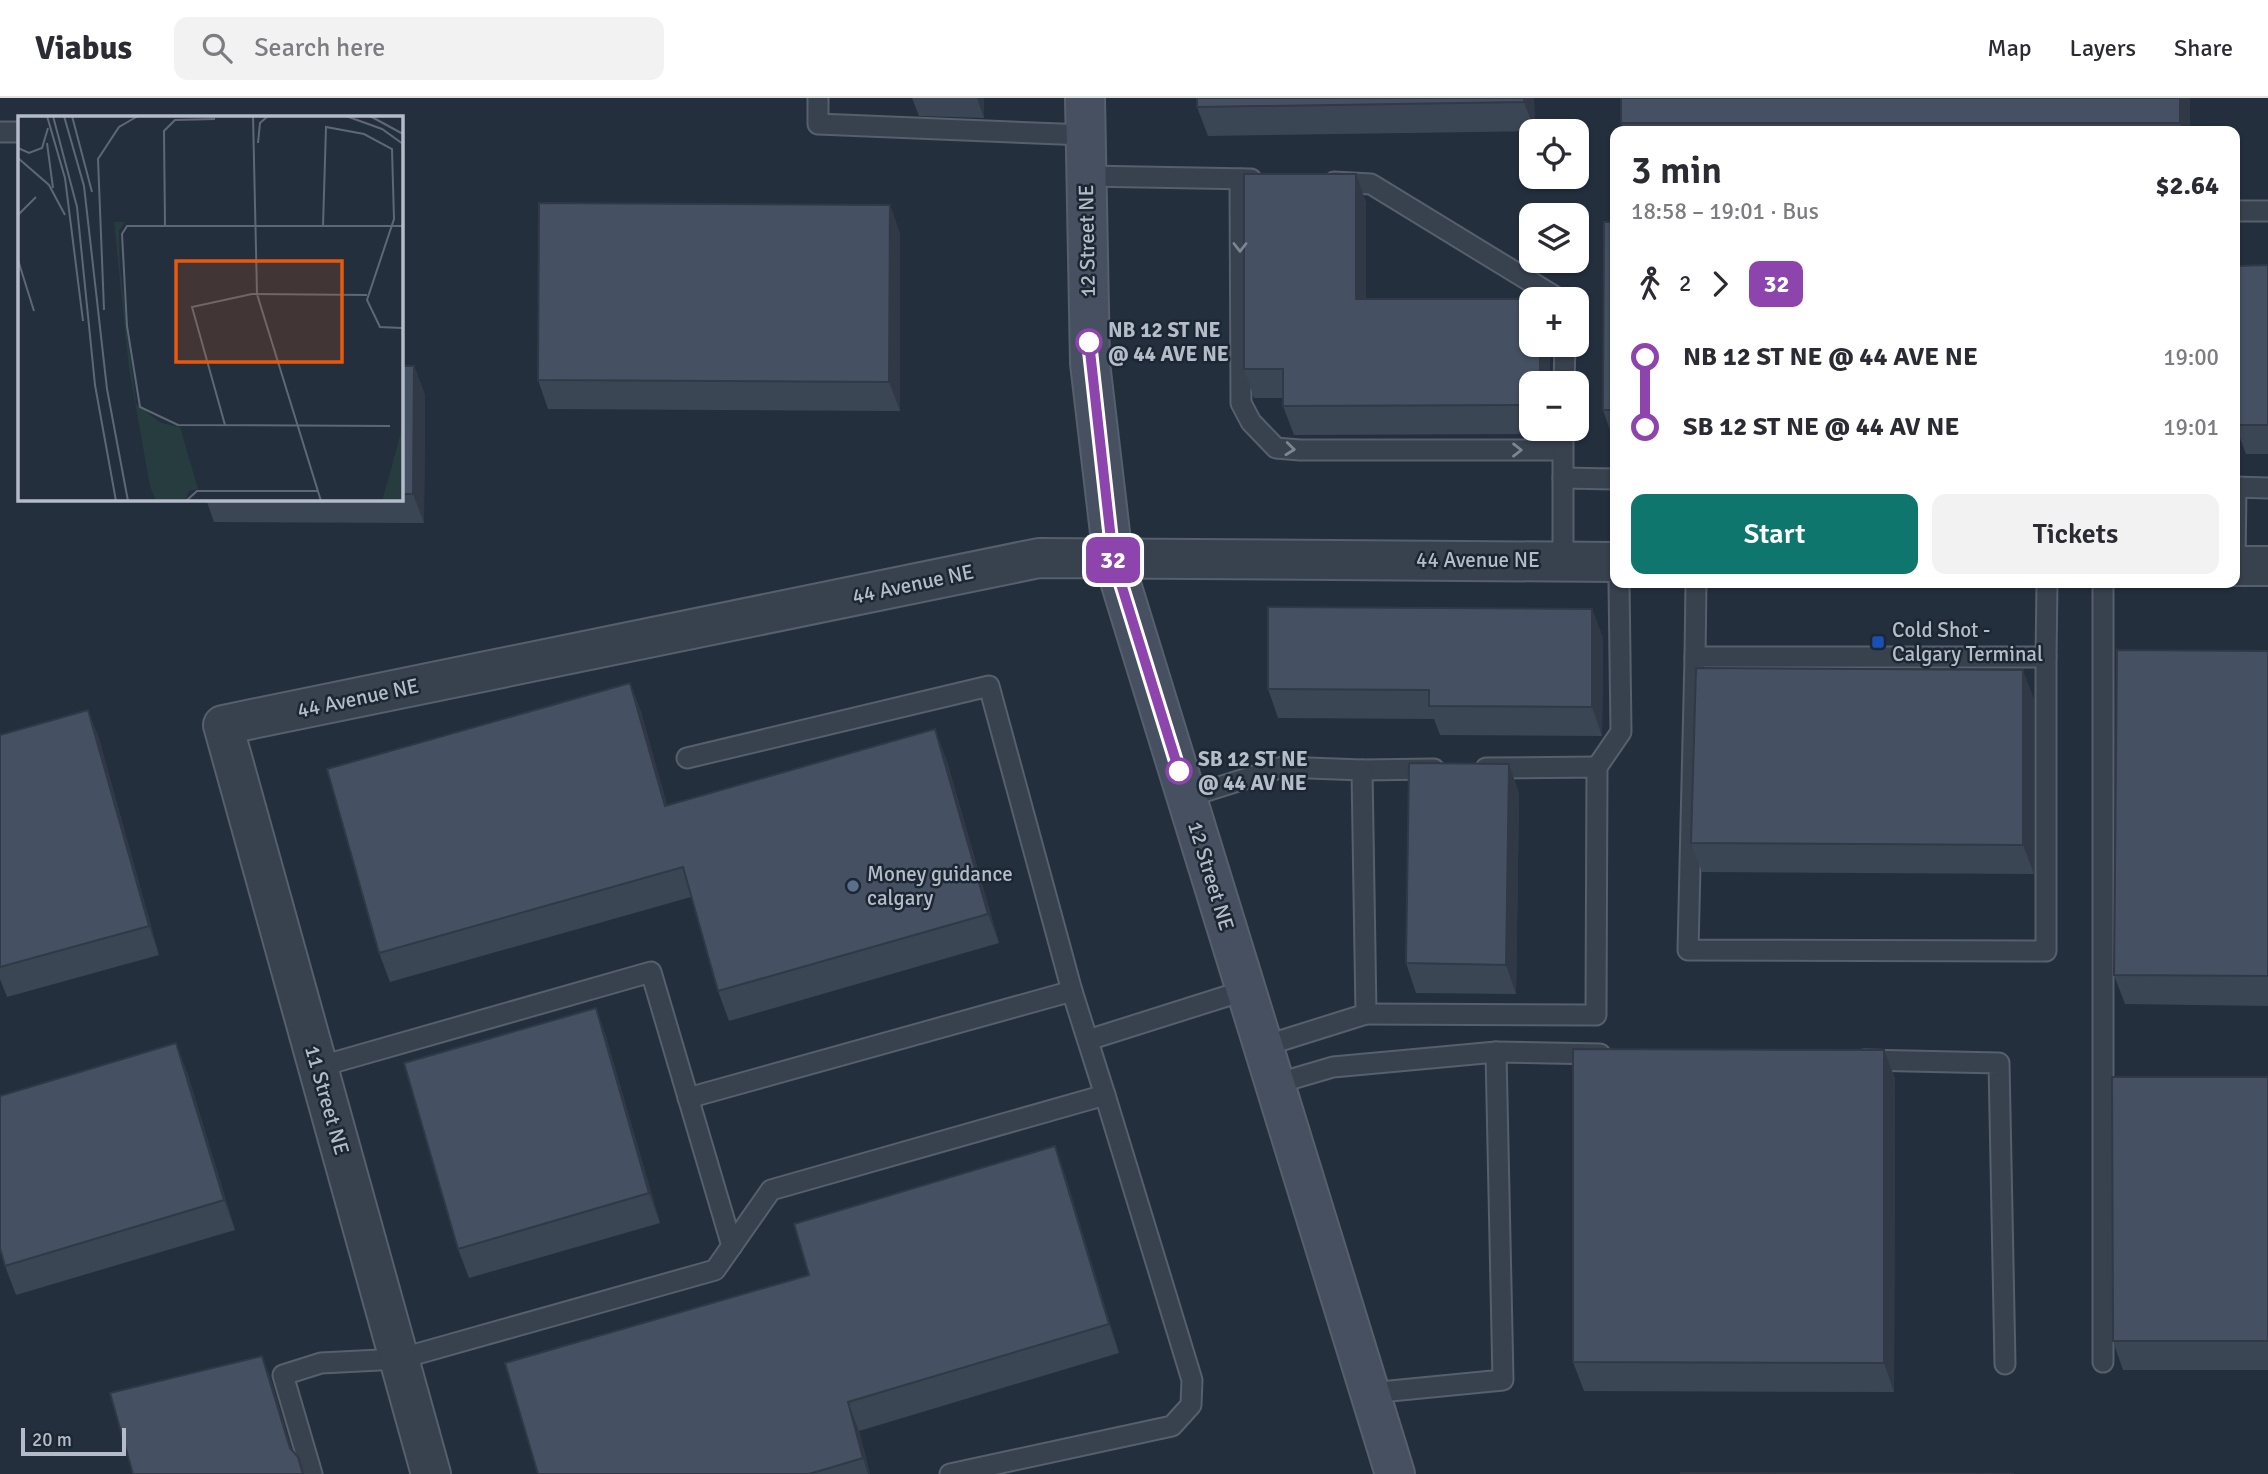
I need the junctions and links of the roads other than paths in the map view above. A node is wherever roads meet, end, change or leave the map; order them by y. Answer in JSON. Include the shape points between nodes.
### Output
{"nodes":[{"id":1,"x":818,"y":98,"type":"edge"},
{"id":2,"x":1085,"y":98,"type":"edge"},
{"id":3,"x":0,"y":132,"type":"edge"},
{"id":4,"x":18,"y":132,"type":"edge"},
{"id":5,"x":1085,"y":135,"type":"junction"},
{"id":6,"x":1086,"y":176,"type":"junction"},
{"id":7,"x":1240,"y":178,"type":"junction"},
{"id":8,"x":1266,"y":179,"type":"edge"},
{"id":9,"x":1319,"y":181,"type":"edge"},
{"id":10,"x":2240,"y":211,"type":"edge"},
{"id":11,"x":2268,"y":211,"type":"edge"},
{"id":12,"x":1539,"y":287,"type":"edge"},
{"id":13,"x":1562,"y":441,"type":"edge"},
{"id":14,"x":1562,"y":450,"type":"junction"},
{"id":15,"x":1563,"y":478,"type":"junction"},
{"id":16,"x":1610,"y":479,"type":"edge"},
{"id":17,"x":2240,"y":487,"type":"edge"},
{"id":18,"x":2268,"y":488,"type":"edge"},
{"id":19,"x":1113,"y":558,"type":"junction"},
{"id":20,"x":1563,"y":560,"type":"junction"},
{"id":21,"x":1610,"y":562,"type":"edge"},
{"id":22,"x":2240,"y":566,"type":"edge"},
{"id":23,"x":2268,"y":566,"type":"edge"},
{"id":24,"x":1619,"y":588,"type":"edge"},
{"id":25,"x":1696,"y":588,"type":"edge"},
{"id":26,"x":2047,"y":588,"type":"edge"},
{"id":27,"x":2103,"y":588,"type":"edge"},
{"id":28,"x":1695,"y":657,"type":"junction"},
{"id":29,"x":2046,"y":657,"type":"junction"},
{"id":30,"x":223,"y":725,"type":"joint"},
{"id":31,"x":687,"y":758,"type":"dead end"},
{"id":32,"x":1597,"y":767,"type":"junction"},
{"id":33,"x":1362,"y":770,"type":"junction"},
{"id":34,"x":1187,"y":797,"type":"junction"},
{"id":35,"x":1246,"y":990,"type":"junction"},
{"id":36,"x":1072,"y":991,"type":"junction"},
{"id":37,"x":1366,"y":1014,"type":"junction"},
{"id":38,"x":1088,"y":1040,"type":"junction"},
{"id":39,"x":1264,"y":1046,"type":"junction"},
{"id":40,"x":1496,"y":1052,"type":"junction"},
{"id":41,"x":1622,"y":1055,"type":"edge"},
{"id":42,"x":1845,"y":1059,"type":"edge"},
{"id":43,"x":318,"y":1067,"type":"junction"},
{"id":44,"x":1275,"y":1084,"type":"junction"},
{"id":45,"x":1105,"y":1095,"type":"junction"},
{"id":46,"x":688,"y":1098,"type":"junction"},
{"id":47,"x":732,"y":1246,"type":"junction"},
{"id":48,"x":399,"y":1359,"type":"junction"},
{"id":49,"x":2103,"y":1362,"type":"dead end"},
{"id":50,"x":2005,"y":1364,"type":"dead end"},
{"id":51,"x":1370,"y":1393,"type":"junction"},
{"id":52,"x":312,"y":1474,"type":"edge"},
{"id":53,"x":431,"y":1474,"type":"edge"},
{"id":54,"x":950,"y":1474,"type":"edge"},
{"id":55,"x":1395,"y":1474,"type":"edge"}],
"edges":[{"from":1,"to":5,"type":"lane","via":[[818,124]]},
{"from":2,"to":5,"type":"street","name":"12 Street NE"},
{"from":3,"to":4,"type":"lane"},
{"from":5,"to":6,"type":"street","name":"12 Street NE"},
{"from":6,"to":7,"type":"lane"},
{"from":6,"to":19,"type":"street","name":"12 Street NE","via":[[1090,363]]},
{"from":7,"to":8,"type":"lane"},
{"from":7,"to":14,"type":"lane","one_way":true,"via":[[1241,403],[1251,422],[1276,447]]},
{"from":9,"to":12,"type":"lane","via":[[1371,184]]},
{"from":10,"to":11,"type":"lane"},
{"from":13,"to":14,"type":"lane"},
{"from":14,"to":15,"type":"lane"},
{"from":15,"to":16,"type":"lane"},
{"from":15,"to":20,"type":"lane"},
{"from":17,"to":18,"type":"lane"},
{"from":19,"to":20,"type":"street","name":"44 Avenue NE"},
{"from":19,"to":30,"type":"street","name":"44 Avenue NE","via":[[1039,558]]},
{"from":19,"to":34,"type":"street","name":"12 Street NE"},
{"from":20,"to":21,"type":"street","name":"44 Avenue NE"},
{"from":22,"to":23,"type":"street"},
{"from":24,"to":32,"type":"lane","via":[[1621,732]]},
{"from":25,"to":28,"type":"lane"},
{"from":26,"to":29,"type":"lane"},
{"from":27,"to":49,"type":"lane"},
{"from":28,"to":29,"type":"lane"},
{"from":28,"to":29,"type":"lane","via":[[1688,950],[2004,951],[2046,951]]},
{"from":30,"to":43,"type":"street","name":"11 Street NE"},
{"from":31,"to":36,"type":"lane","via":[[989,686]]},
{"from":32,"to":33,"type":"lane"},
{"from":32,"to":37,"type":"lane","via":[[1596,1015]]},
{"from":33,"to":34,"type":"lane","via":[[1283,767]]},
{"from":33,"to":37,"type":"lane"},
{"from":34,"to":35,"type":"street","name":"12 Street NE"},
{"from":35,"to":38,"type":"lane"},
{"from":35,"to":39,"type":"street","name":"12 Street NE"},
{"from":36,"to":38,"type":"lane"},
{"from":36,"to":46,"type":"lane"},
{"from":37,"to":39,"type":"lane"},
{"from":38,"to":45,"type":"lane"},
{"from":39,"to":44,"type":"street","name":"12 Street NE"},
{"from":40,"to":41,"type":"lane"},
{"from":40,"to":44,"type":"lane","via":[[1333,1067]]},
{"from":40,"to":51,"type":"lane","via":[[1503,1380]]},
{"from":42,"to":50,"type":"lane","via":[[1999,1063]]},
{"from":43,"to":46,"type":"lane","via":[[651,972]]},
{"from":43,"to":48,"type":"street","name":"11 Street NE"},
{"from":44,"to":51,"type":"street","name":"12 Street NE"},
{"from":45,"to":47,"type":"lane","via":[[771,1190]]},
{"from":45,"to":54,"type":"lane","via":[[1192,1380],[1191,1405],[1172,1426]]},
{"from":46,"to":47,"type":"lane"},
{"from":47,"to":48,"type":"lane","via":[[715,1270]]},
{"from":48,"to":52,"type":"lane","via":[[321,1363],[283,1375]]},
{"from":48,"to":53,"type":"street","name":"11 Street NE"},
{"from":51,"to":55,"type":"street","name":"12 Street NE"}]}
